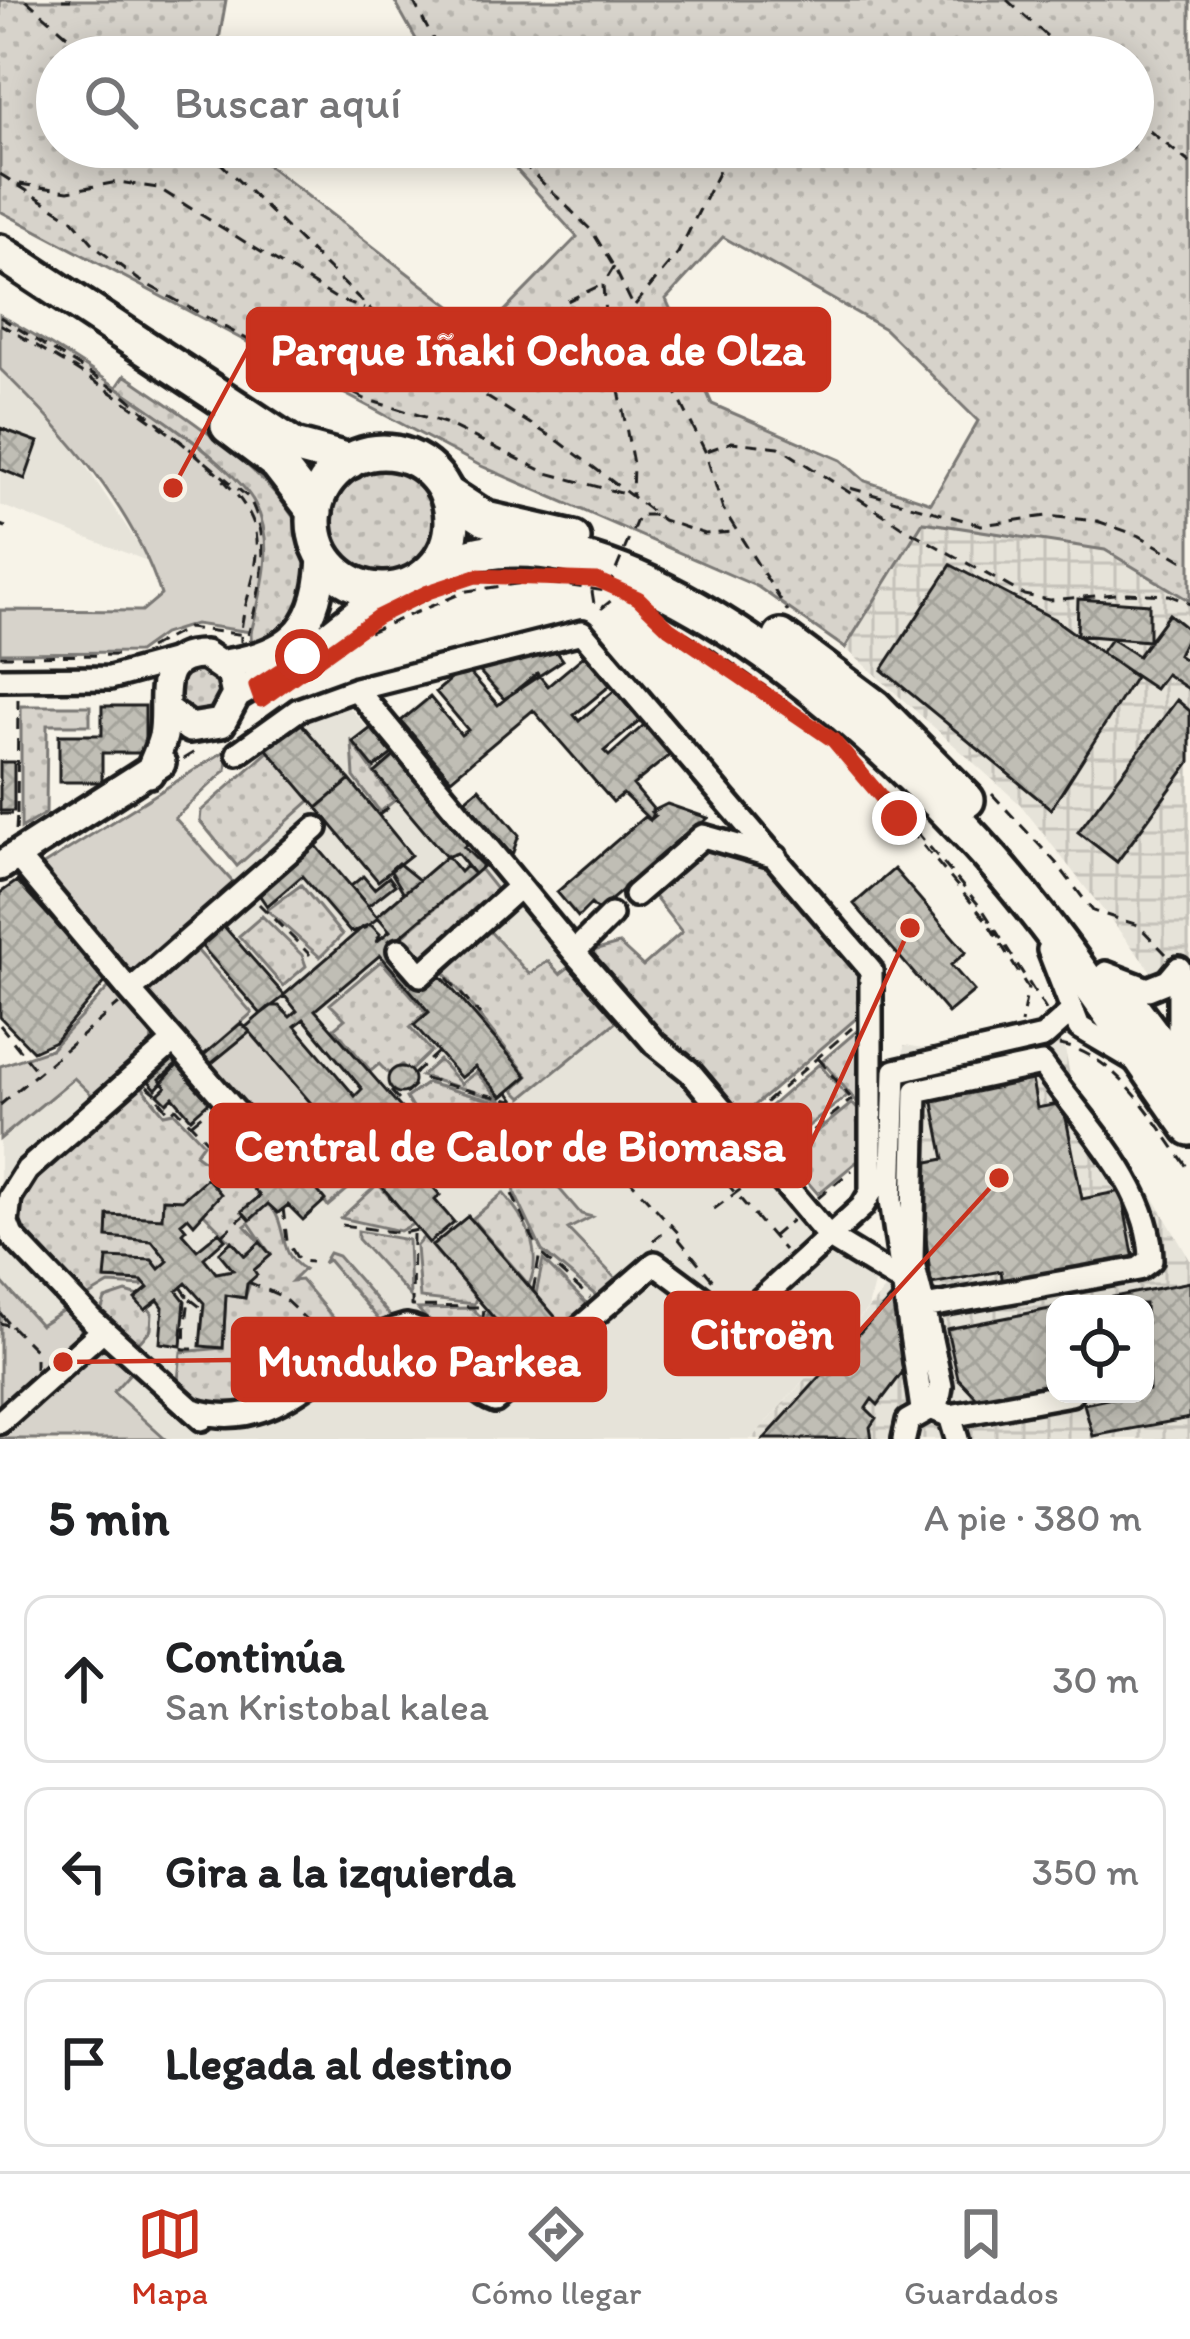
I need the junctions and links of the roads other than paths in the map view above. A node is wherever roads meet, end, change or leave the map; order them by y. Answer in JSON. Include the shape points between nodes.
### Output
{"nodes":[{"id":1,"x":0,"y":252,"type":"edge"},
{"id":2,"x":0,"y":278,"type":"edge"},
{"id":3,"x":350,"y":460,"type":"junction"},
{"id":4,"x":446,"y":493,"type":"junction"},
{"id":5,"x":315,"y":512,"type":"junction"},
{"id":6,"x":322,"y":552,"type":"junction"},
{"id":7,"x":429,"y":582,"type":"junction"},
{"id":8,"x":385,"y":605,"type":"junction"},
{"id":9,"x":240,"y":649,"type":"junction"},
{"id":10,"x":183,"y":658,"type":"junction"},
{"id":11,"x":110,"y":678,"type":"junction"},
{"id":12,"x":9,"y":679,"type":"edge"},
{"id":13,"x":356,"y":689,"type":"junction"},
{"id":14,"x":236,"y":695,"type":"junction"},
{"id":15,"x":164,"y":706,"type":"junction"},
{"id":16,"x":200,"y":729,"type":"junction"},
{"id":17,"x":238,"y":753,"type":"dead end"},
{"id":18,"x":148,"y":773,"type":"junction"},
{"id":19,"x":316,"y":828,"type":"dead end"},
{"id":20,"x":776,"y":857,"type":"junction"},
{"id":21,"x":8,"y":861,"type":"edge"},
{"id":22,"x":519,"y":887,"type":"junction"},
{"id":23,"x":635,"y":895,"type":"dead end"},
{"id":24,"x":1031,"y":911,"type":"junction"},
{"id":25,"x":611,"y":915,"type":"dead end"},
{"id":26,"x":399,"y":950,"type":"dead end"},
{"id":27,"x":574,"y":952,"type":"junction"},
{"id":28,"x":1106,"y":973,"type":"junction"},
{"id":29,"x":128,"y":998,"type":"junction"},
{"id":30,"x":1071,"y":1012,"type":"junction"},
{"id":31,"x":174,"y":1041,"type":"junction"},
{"id":32,"x":1190,"y":1064,"type":"edge"},
{"id":33,"x":1145,"y":1065,"type":"junction"},
{"id":34,"x":1190,"y":1085,"type":"edge"},
{"id":35,"x":1190,"y":1128,"type":"edge"},
{"id":36,"x":242,"y":1137,"type":"dead end"},
{"id":37,"x":830,"y":1238,"type":"junction"},
{"id":38,"x":899,"y":1280,"type":"junction"},
{"id":39,"x":924,"y":1306,"type":"junction"},
{"id":40,"x":103,"y":1330,"type":"junction"},
{"id":41,"x":1046,"y":1397,"type":"edge"},
{"id":42,"x":193,"y":1410,"type":"junction"},
{"id":43,"x":936,"y":1412,"type":"junction"},
{"id":44,"x":0,"y":1422,"type":"edge"},
{"id":45,"x":222,"y":1439,"type":"edge"},
{"id":46,"x":904,"y":1439,"type":"edge"},
{"id":47,"x":957,"y":1439,"type":"edge"}],
"edges":[{"from":1,"to":3,"type":"highway","via":[[294,446]]},
{"from":2,"to":5,"type":"highway","via":[[238,433],[277,464]]},
{"from":3,"to":4,"type":"highway","via":[[394,453],[416,460]]},
{"from":3,"to":5,"type":"highway","via":[[321,491]]},
{"from":4,"to":7,"type":"highway","via":[[451,535]]},
{"from":4,"to":28,"type":"highway","via":[[486,519],[631,554],[752,616],[875,707],[975,809]]},
{"from":5,"to":6,"type":"highway"},
{"from":6,"to":8,"type":"highway"},
{"from":6,"to":9,"type":"main road","via":[[321,588],[304,628],[266,656]]},
{"from":7,"to":8,"type":"highway","via":[[401,588]]},
{"from":7,"to":24,"type":"highway","via":[[482,553],[539,552],[598,566],[698,610],[760,648],[863,731],[967,832]]},
{"from":8,"to":14,"type":"main road"},
{"from":9,"to":10,"type":"main road"},
{"from":9,"to":14,"type":"main road"},
{"from":10,"to":11,"type":"street"},
{"from":10,"to":15,"type":"main road","via":[[167,671]]},
{"from":11,"to":12,"type":"street"},
{"from":11,"to":15,"type":"street"},
{"from":13,"to":17,"type":"street","via":[[298,710]]},
{"from":13,"to":20,"type":"street","via":[[582,632]]},
{"from":13,"to":22,"type":"street"},
{"from":14,"to":16,"type":"main road","via":[[229,715]]},
{"from":15,"to":16,"type":"main road","via":[[180,724]]},
{"from":15,"to":18,"type":"main road","via":[[163,740]]},
{"from":16,"to":18,"type":"main road"},
{"from":18,"to":21,"type":"main road"},
{"from":19,"to":29,"type":"street"},
{"from":20,"to":23,"type":"street","via":[[703,836]]},
{"from":20,"to":37,"type":"street","via":[[871,970],[868,1200]]},
{"from":21,"to":29,"type":"street"},
{"from":22,"to":26,"type":"street","via":[[421,975]]},
{"from":22,"to":27,"type":"street"},
{"from":24,"to":30,"type":"street"},
{"from":24,"to":33,"type":"highway"},
{"from":25,"to":27,"type":"street"},
{"from":27,"to":37,"type":"street","via":[[690,1072]]},
{"from":28,"to":32,"type":"street","via":[[1148,989],[1179,968],[1179,1030]]},
{"from":28,"to":34,"type":"highway"},
{"from":29,"to":31,"type":"street"},
{"from":30,"to":33,"type":"street","via":[[1085,1035]]},
{"from":30,"to":38,"type":"street","via":[[1042,1037],[896,1071],[891,1200]]},
{"from":31,"to":36,"type":"street","via":[[241,1118]]},
{"from":31,"to":40,"type":"street","via":[[27,1170],[10,1197],[12,1236]]},
{"from":33,"to":35,"type":"highway"},
{"from":37,"to":38,"type":"street"},
{"from":37,"to":42,"type":"street","via":[[747,1312],[729,1318],[655,1263],[495,1401],[480,1396],[413,1326],[397,1328],[274,1423],[229,1430]]},
{"from":38,"to":43,"type":"street"},
{"from":39,"to":39,"type":"street","via":[[1139,1270],[1150,1260],[1150,1228],[1134,1193],[1042,1064],[916,1090],[912,1260]]},
{"from":39,"to":43,"type":"street","via":[[941,1386]]},
{"from":40,"to":42,"type":"street"},
{"from":40,"to":44,"type":"street"},
{"from":41,"to":43,"type":"street"},
{"from":42,"to":45,"type":"street"},
{"from":43,"to":46,"type":"street","via":[[908,1421]]},
{"from":43,"to":47,"type":"street"}]}
